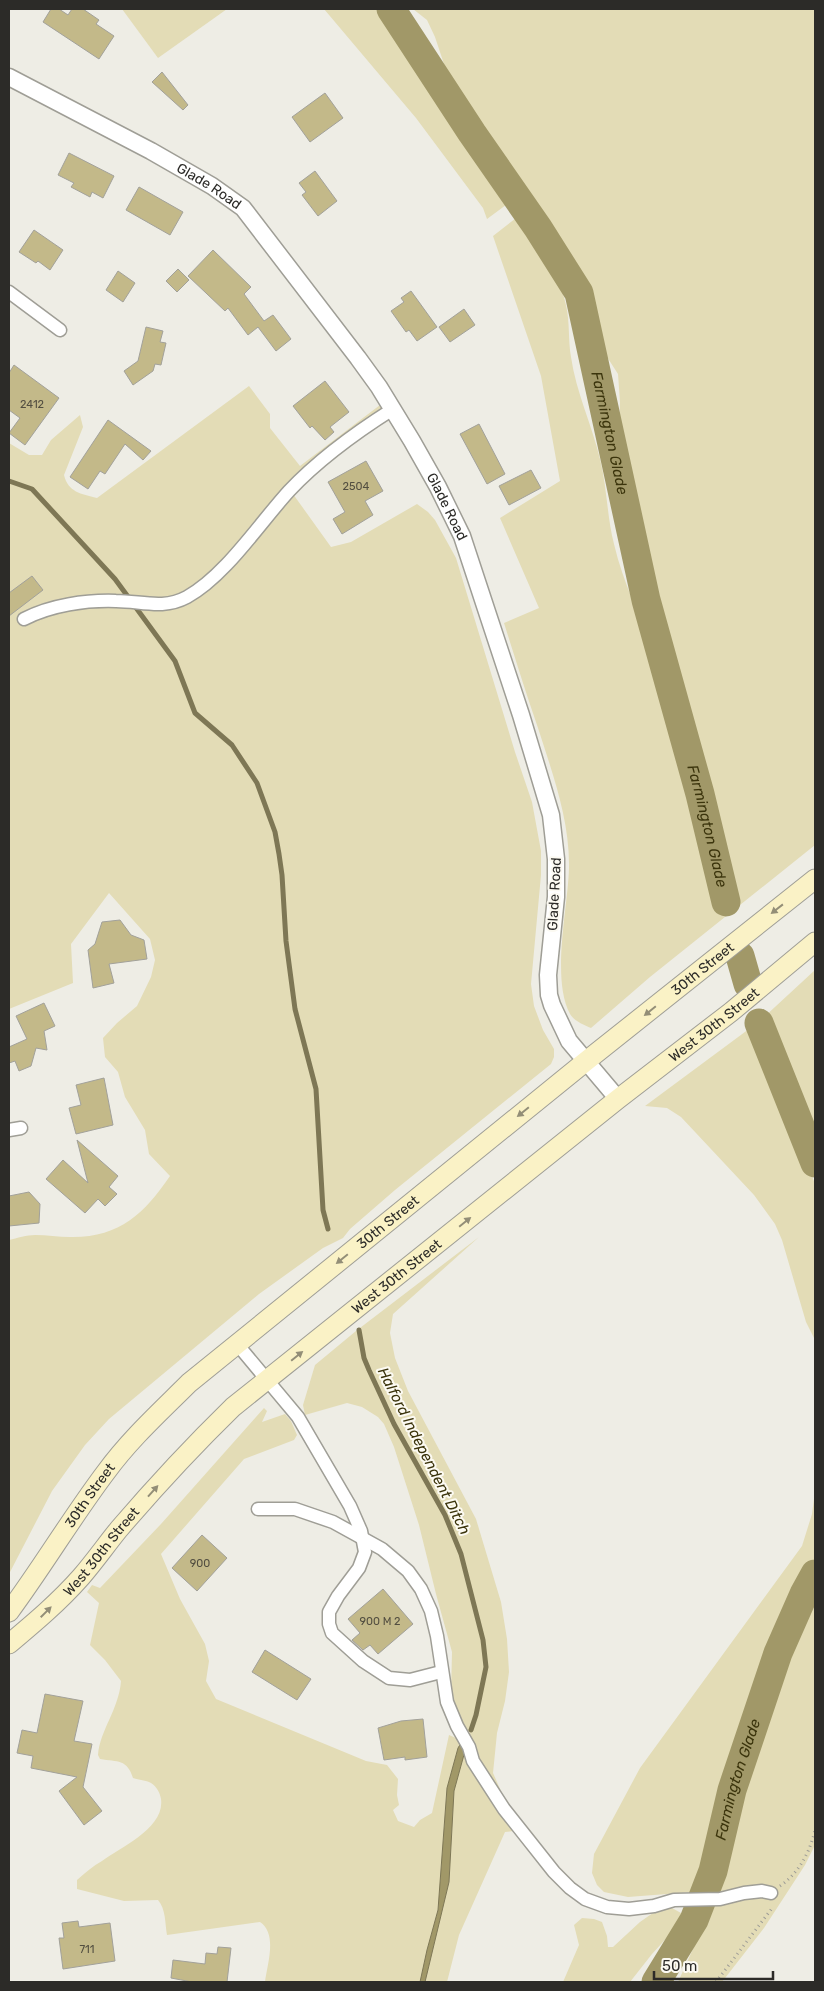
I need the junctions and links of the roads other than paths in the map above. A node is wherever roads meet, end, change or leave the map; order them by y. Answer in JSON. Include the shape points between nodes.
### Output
{"nodes":[{"id":1,"x":9,"y":76,"type":"edge"},
{"id":2,"x":9,"y":292,"type":"edge"},
{"id":3,"x":60,"y":330,"type":"dead end"},
{"id":4,"x":394,"y":409,"type":"junction"},
{"id":5,"x":24,"y":619,"type":"dead end"},
{"id":6,"x":815,"y":879,"type":"edge"},
{"id":7,"x":815,"y":942,"type":"edge"},
{"id":8,"x":586,"y":1062,"type":"junction"},
{"id":9,"x":618,"y":1099,"type":"junction"},
{"id":10,"x":237,"y":1344,"type":"junction"},
{"id":11,"x":267,"y":1380,"type":"junction"},
{"id":12,"x":258,"y":1509,"type":"dead end"},
{"id":13,"x":362,"y":1538,"type":"junction"},
{"id":14,"x":9,"y":1612,"type":"edge"},
{"id":15,"x":9,"y":1644,"type":"edge"},
{"id":16,"x":441,"y":1672,"type":"junction"},
{"id":17,"x":771,"y":1893,"type":"dead end"}],
"edges":[{"from":1,"to":4,"type":"street","name":"Glade Road","via":[[151,150],[243,208]]},
{"from":2,"to":3,"type":"street"},
{"from":4,"to":5,"type":"street","via":[[365,426],[319,461],[227,563],[188,597],[149,605],[117,600],[90,602],[55,608]]},
{"from":4,"to":8,"type":"street","name":"Glade Road","via":[[462,536],[542,783],[556,859],[549,995],[563,1030]]},
{"from":6,"to":8,"type":"main road","name":"30th Street","one_way":true},
{"from":7,"to":9,"type":"main road","name":"West 30th Street"},
{"from":8,"to":9,"type":"street","name":"Glade Road"},
{"from":8,"to":10,"type":"main road","name":"30th Street","one_way":true},
{"from":11,"to":9,"type":"main road","name":"West 30th Street","one_way":true},
{"from":10,"to":11,"type":"street"},
{"from":10,"to":14,"type":"main road","name":"30th Street","via":[[190,1383],[107,1470]]},
{"from":11,"to":13,"type":"street","via":[[298,1417],[350,1506]]},
{"from":15,"to":11,"type":"main road","name":"West 30th Street","one_way":true,"via":[[81,1577],[191,1449],[233,1407]]},
{"from":12,"to":13,"type":"street","via":[[295,1510],[333,1522]]},
{"from":13,"to":16,"type":"street","via":[[382,1549],[408,1571],[421,1589],[431,1611]]},
{"from":13,"to":16,"type":"street","via":[[364,1552],[359,1568],[329,1612],[332,1633],[379,1674],[389,1678],[410,1680]]},
{"from":16,"to":17,"type":"street","via":[[447,1702],[473,1761],[504,1809],[554,1872],[585,1899],[629,1910],[674,1900],[720,1900],[744,1893]]}]}
